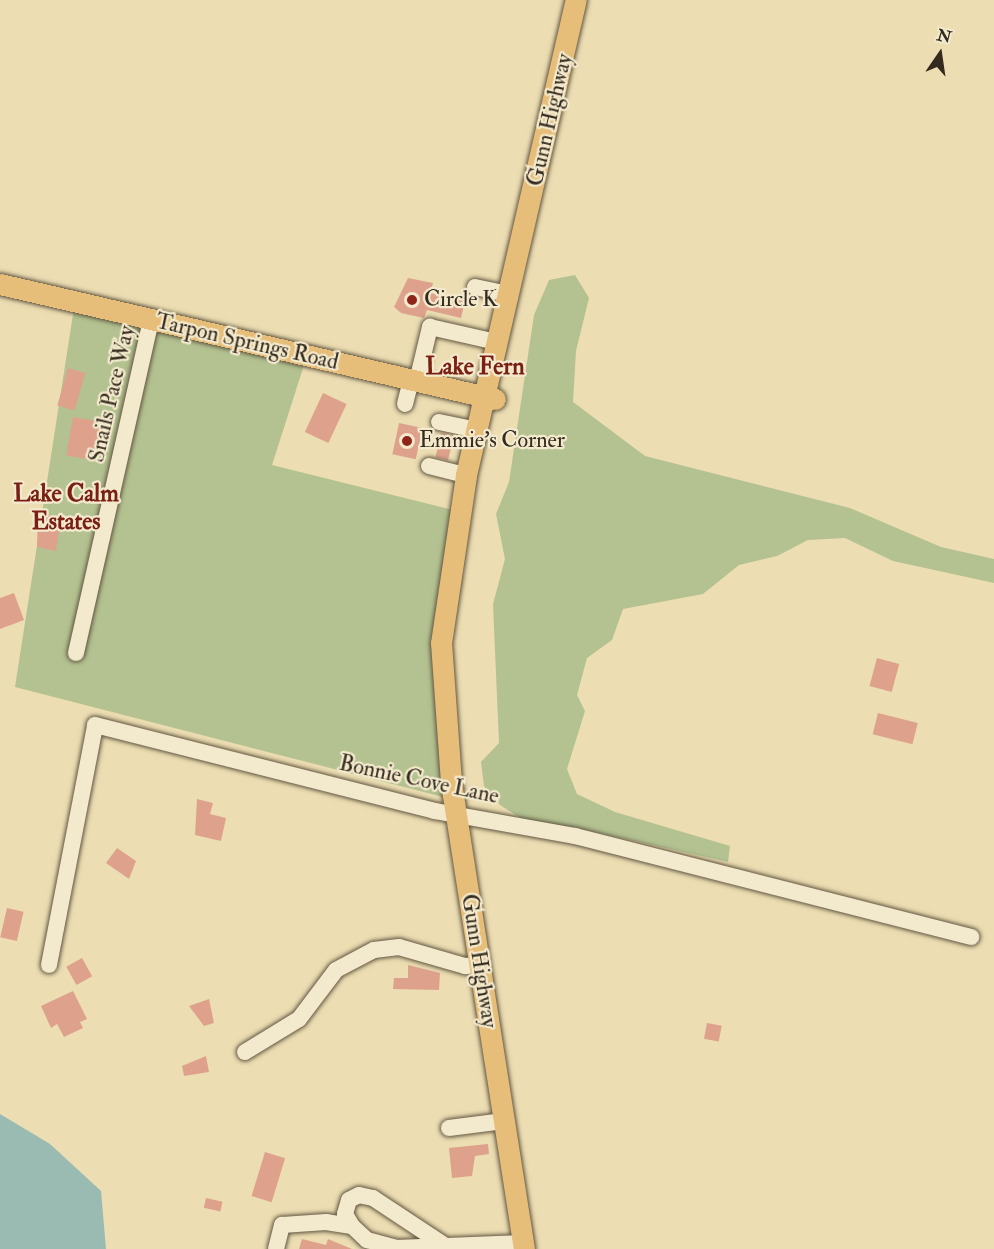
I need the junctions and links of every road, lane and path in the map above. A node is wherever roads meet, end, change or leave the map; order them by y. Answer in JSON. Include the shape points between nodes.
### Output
{"nodes":[{"id":1,"x":576,"y":0,"type":"edge"},
{"id":2,"x":523,"y":239,"type":"junction"},
{"id":3,"x":0,"y":284,"type":"edge"},
{"id":4,"x":475,"y":287,"type":"dead end"},
{"id":5,"x":507,"y":294,"type":"junction"},
{"id":6,"x":151,"y":320,"type":"junction"},
{"id":7,"x":496,"y":342,"type":"junction"},
{"id":8,"x":414,"y":380,"type":"junction"},
{"id":9,"x":489,"y":398,"type":"junction"},
{"id":10,"x":405,"y":404,"type":"dead end"},
{"id":11,"x":439,"y":422,"type":"dead end"},
{"id":12,"x":476,"y":430,"type":"junction"},
{"id":13,"x":429,"y":466,"type":"dead end"},
{"id":14,"x":466,"y":475,"type":"junction"},
{"id":15,"x":76,"y":653,"type":"dead end"},
{"id":16,"x":443,"y":673,"type":"junction"},
{"id":17,"x":456,"y":815,"type":"junction"},
{"id":18,"x":971,"y":937,"type":"dead end"},
{"id":19,"x":49,"y":965,"type":"dead end"},
{"id":20,"x":479,"y":965,"type":"junction"},
{"id":21,"x":245,"y":1052,"type":"dead end"},
{"id":22,"x":504,"y":1121,"type":"junction"},
{"id":23,"x":449,"y":1128,"type":"dead end"},
{"id":24,"x":352,"y":1226,"type":"junction"},
{"id":25,"x":444,"y":1245,"type":"junction"},
{"id":26,"x":524,"y":1246,"type":"edge"},
{"id":27,"x":380,"y":1247,"type":"edge"},
{"id":28,"x":276,"y":1249,"type":"edge"}],
"edges":[{"from":1,"to":2,"type":"main road","name":"Gunn Highway"},
{"from":2,"to":5,"type":"main road","name":"Gunn Highway"},
{"from":2,"to":9,"type":"main road","name":"Gunn Highway"},
{"from":3,"to":6,"type":"main road","name":"Tarpon Springs Road"},
{"from":4,"to":5,"type":"street"},
{"from":5,"to":7,"type":"main road","name":"Gunn Highway"},
{"from":6,"to":8,"type":"main road","name":"Tarpon Springs Road"},
{"from":6,"to":15,"type":"street","name":"Snails Pace Way"},
{"from":7,"to":8,"type":"street","via":[[430,327]]},
{"from":7,"to":9,"type":"main road","name":"Gunn Highway"},
{"from":8,"to":9,"type":"main road","name":"Tarpon Springs Road"},
{"from":8,"to":10,"type":"street"},
{"from":9,"to":12,"type":"main road","name":"Gunn Highway"},
{"from":9,"to":16,"type":"main road","name":"Gunn Highway"},
{"from":11,"to":12,"type":"street"},
{"from":12,"to":14,"type":"main road","name":"Gunn Highway"},
{"from":13,"to":14,"type":"street"},
{"from":14,"to":16,"type":"main road","name":"Gunn Highway","via":[[444,591]]},
{"from":16,"to":17,"type":"main road","name":"Gunn Highway"},
{"from":17,"to":18,"type":"street","name":"Bonnie Cove Lane","via":[[575,836]]},
{"from":17,"to":19,"type":"street","name":"Bonnie Cove Lane","via":[[95,725]]},
{"from":17,"to":20,"type":"main road","name":"Gunn Highway"},
{"from":20,"to":21,"type":"street","via":[[465,966],[408,948],[374,950],[336,970],[299,1019]]},
{"from":20,"to":22,"type":"main road","name":"Gunn Highway"},
{"from":22,"to":23,"type":"street"},
{"from":22,"to":26,"type":"main road","name":"Gunn Highway"},
{"from":24,"to":25,"type":"street","via":[[345,1214],[349,1200],[359,1195],[387,1207]]},
{"from":24,"to":27,"type":"street"},
{"from":24,"to":28,"type":"street","via":[[326,1222],[282,1225]]},
{"from":25,"to":26,"type":"street"},
{"from":25,"to":27,"type":"street"}]}
